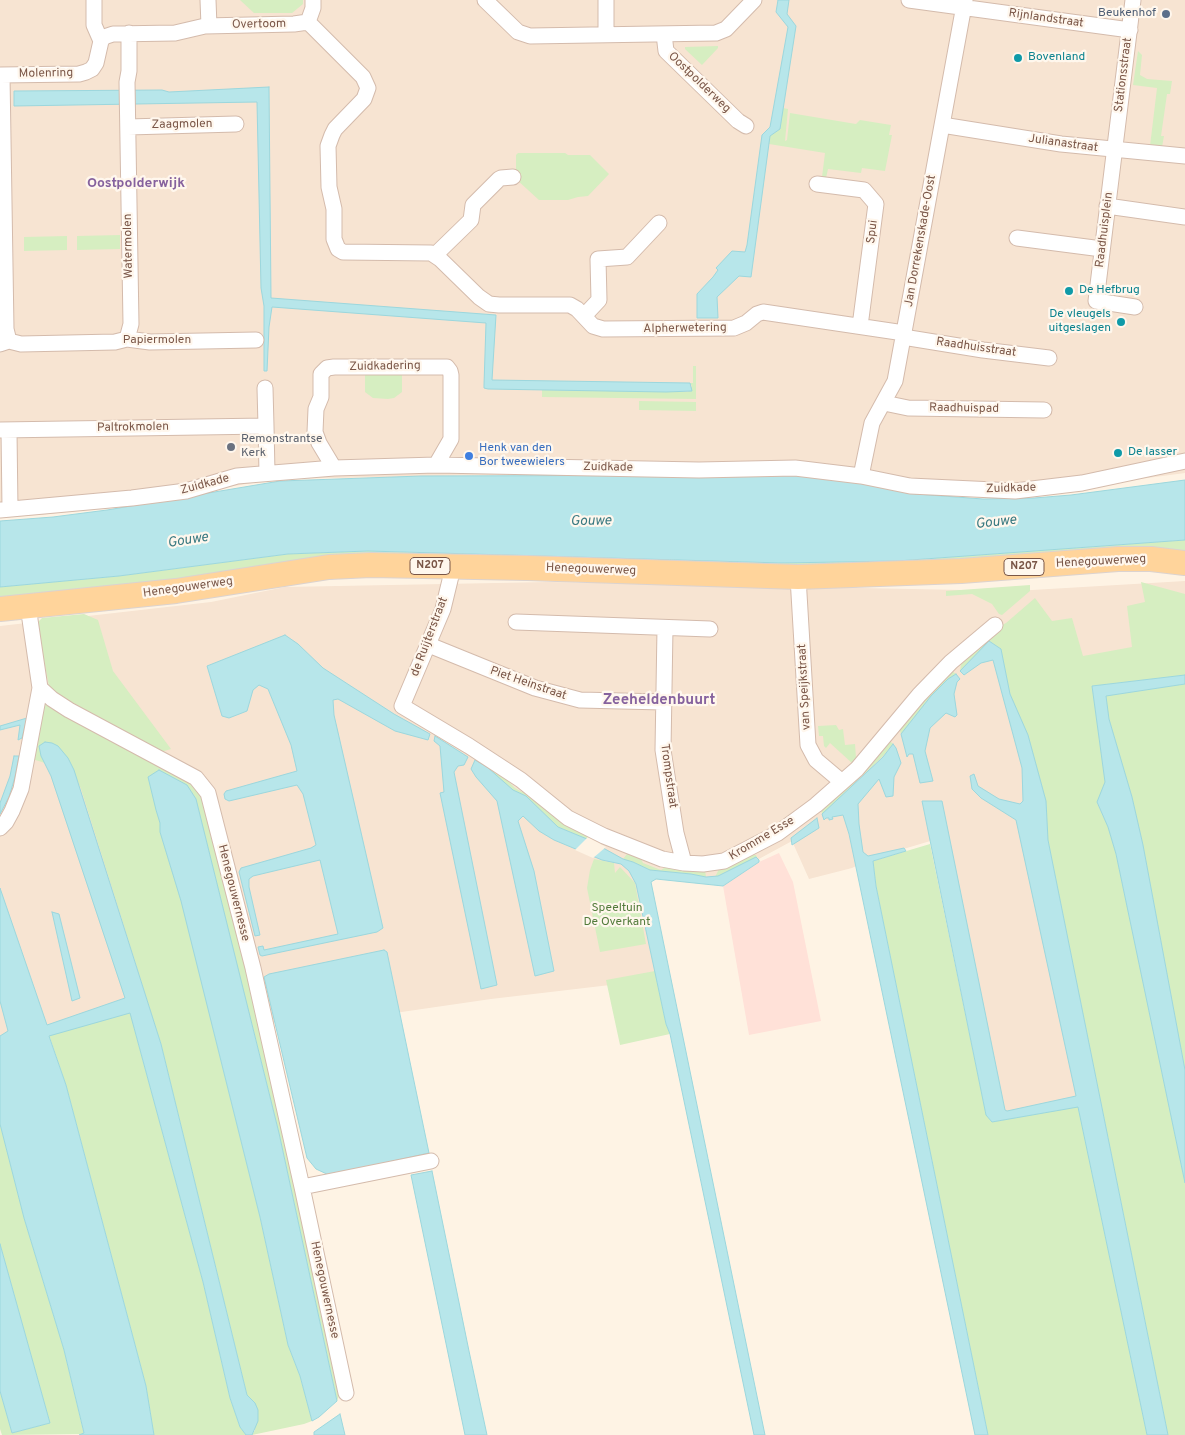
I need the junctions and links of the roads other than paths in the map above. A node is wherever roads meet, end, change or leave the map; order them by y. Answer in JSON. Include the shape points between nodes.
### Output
{"nodes":[{"id":1,"x":94,"y":0,"type":"edge"},
{"id":2,"x":208,"y":0,"type":"edge"},
{"id":3,"x":312,"y":0,"type":"edge"},
{"id":4,"x":485,"y":0,"type":"edge"},
{"id":5,"x":606,"y":0,"type":"edge"},
{"id":6,"x":754,"y":0,"type":"edge"},
{"id":7,"x":909,"y":0,"type":"edge"},
{"id":8,"x":1133,"y":0,"type":"edge"},
{"id":9,"x":964,"y":4,"type":"edge"},
{"id":10,"x":308,"y":22,"type":"junction"},
{"id":11,"x":209,"y":26,"type":"junction"},
{"id":12,"x":1130,"y":30,"type":"junction"},
{"id":13,"x":129,"y":33,"type":"junction"},
{"id":14,"x":664,"y":34,"type":"junction"},
{"id":15,"x":606,"y":35,"type":"junction"},
{"id":16,"x":101,"y":41,"type":"junction"},
{"id":17,"x":1,"y":75,"type":"edge"},
{"id":18,"x":236,"y":124,"type":"dead end"},
{"id":19,"x":942,"y":125,"type":"junction"},
{"id":20,"x":746,"y":126,"type":"dead end"},
{"id":21,"x":128,"y":127,"type":"junction"},
{"id":22,"x":1115,"y":149,"type":"junction"},
{"id":23,"x":1185,"y":156,"type":"edge"},
{"id":24,"x":513,"y":177,"type":"dead end"},
{"id":25,"x":817,"y":184,"type":"dead end"},
{"id":26,"x":1107,"y":206,"type":"junction"},
{"id":27,"x":1185,"y":217,"type":"edge"},
{"id":28,"x":659,"y":223,"type":"dead end"},
{"id":29,"x":1017,"y":238,"type":"dead end"},
{"id":30,"x":1102,"y":249,"type":"junction"},
{"id":31,"x":435,"y":255,"type":"junction"},
{"id":32,"x":1135,"y":307,"type":"dead end"},
{"id":33,"x":584,"y":316,"type":"junction"},
{"id":34,"x":860,"y":326,"type":"junction"},
{"id":35,"x":903,"y":335,"type":"junction"},
{"id":36,"x":127,"y":339,"type":"junction"},
{"id":37,"x":256,"y":340,"type":"dead end"},
{"id":38,"x":5,"y":342,"type":"edge"},
{"id":39,"x":1049,"y":358,"type":"dead end"},
{"id":40,"x":265,"y":388,"type":"dead end"},
{"id":41,"x":884,"y":403,"type":"junction"},
{"id":42,"x":1044,"y":410,"type":"dead end"},
{"id":43,"x":266,"y":426,"type":"junction"},
{"id":44,"x":5,"y":430,"type":"edge"},
{"id":45,"x":1185,"y":460,"type":"edge"},
{"id":46,"x":436,"y":465,"type":"junction"},
{"id":47,"x":334,"y":468,"type":"junction"},
{"id":48,"x":267,"y":473,"type":"junction"},
{"id":49,"x":861,"y":476,"type":"junction"},
{"id":50,"x":5,"y":509,"type":"edge"},
{"id":51,"x":1185,"y":563,"type":"edge"},
{"id":52,"x":452,"y":566,"type":"junction"},
{"id":53,"x":798,"y":577,"type":"junction"},
{"id":54,"x":28,"y":606,"type":"junction"},
{"id":55,"x":0,"y":609,"type":"edge"},
{"id":56,"x":516,"y":622,"type":"dead end"},
{"id":57,"x":995,"y":625,"type":"dead end"},
{"id":58,"x":665,"y":628,"type":"junction"},
{"id":59,"x":710,"y":629,"type":"dead end"},
{"id":60,"x":429,"y":645,"type":"junction"},
{"id":61,"x":40,"y":688,"type":"junction"},
{"id":62,"x":663,"y":702,"type":"junction"},
{"id":63,"x":402,"y":706,"type":"joint"},
{"id":64,"x":842,"y":782,"type":"junction"},
{"id":65,"x":0,"y":828,"type":"edge"},
{"id":66,"x":684,"y":863,"type":"junction"},
{"id":67,"x":431,"y":1161,"type":"dead end"},
{"id":68,"x":302,"y":1187,"type":"junction"},
{"id":69,"x":346,"y":1393,"type":"dead end"}],
"edges":[{"from":1,"to":16,"type":"street","via":[[94,25]]},
{"from":2,"to":11,"type":"street"},
{"from":3,"to":10,"type":"street"},
{"from":4,"to":15,"type":"street","name":"Oostpolderweg","via":[[526,36]]},
{"from":5,"to":15,"type":"street"},
{"from":6,"to":14,"type":"street","name":"Oostpolderweg","via":[[720,32]]},
{"from":7,"to":9,"type":"street","name":"Rijnlandstraat"},
{"from":8,"to":12,"type":"street","name":"Stationsstraat"},
{"from":9,"to":12,"type":"street","name":"Rijnlandstraat"},
{"from":9,"to":19,"type":"street","name":"Jan Dorrekenskade-Oost"},
{"from":10,"to":11,"type":"street","name":"Overtoom"},
{"from":10,"to":31,"type":"street","via":[[363,76],[368,88],[364,99],[332,135],[328,146],[334,239],[338,249],[348,253],[426,252]]},
{"from":11,"to":13,"type":"street","name":"Overtoom","via":[[175,33]]},
{"from":12,"to":22,"type":"street","name":"Stationsstraat"},
{"from":13,"to":16,"type":"street","via":[[108,35]]},
{"from":13,"to":21,"type":"street","name":"Watermolen"},
{"from":14,"to":15,"type":"street","name":"Oostpolderweg"},
{"from":14,"to":20,"type":"street","name":"Oostpolderweg","via":[[666,51]]},
{"from":16,"to":17,"type":"street","name":"Molenring","via":[[96,63],[86,72]]},
{"from":17,"to":38,"type":"street"},
{"from":18,"to":21,"type":"street","name":"Zaagmolen"},
{"from":19,"to":22,"type":"street","name":"Julianastraat"},
{"from":19,"to":35,"type":"street","name":"Jan Dorrekenskade-Oost"},
{"from":21,"to":36,"type":"street","name":"Watermolen","via":[[131,324]]},
{"from":22,"to":23,"type":"street","name":"Julianastraat"},
{"from":22,"to":26,"type":"street","name":"Raadhuisplein"},
{"from":24,"to":31,"type":"street","via":[[499,179],[473,205],[471,220]]},
{"from":25,"to":34,"type":"street","name":"Spui","via":[[864,190],[876,204]]},
{"from":26,"to":27,"type":"street"},
{"from":26,"to":30,"type":"street","name":"Raadhuisplein"},
{"from":28,"to":33,"type":"street","via":[[627,257],[598,259],[599,300]]},
{"from":29,"to":30,"type":"street"},
{"from":30,"to":32,"type":"street","name":"Raadhuisplein","via":[[1096,301]]},
{"from":31,"to":33,"type":"street","name":"Alpherwetering","via":[[489,304],[570,305]]},
{"from":33,"to":34,"type":"street","name":"Alpherwetering","via":[[596,327],[606,330],[734,328],[763,312]]},
{"from":34,"to":35,"type":"street","name":"Alpherwetering"},
{"from":35,"to":39,"type":"street","name":"Raadhuisstraat"},
{"from":35,"to":41,"type":"street","name":"Jan Dorrekenskade-Oost","via":[[895,381]]},
{"from":36,"to":37,"type":"street","name":"Papiermolen","via":[[150,342]]},
{"from":36,"to":38,"type":"street","name":"Papiermolen","via":[[115,342]]},
{"from":40,"to":43,"type":"street"},
{"from":41,"to":42,"type":"street","name":"Raadhuispad","via":[[908,408]]},
{"from":41,"to":49,"type":"street","name":"Jan Dorrekenskade-Oost","via":[[872,423]]},
{"from":43,"to":44,"type":"street","name":"Paltrokmolen"},
{"from":43,"to":48,"type":"street"},
{"from":44,"to":50,"type":"street"},
{"from":45,"to":49,"type":"street","name":"Zuidkade","via":[[1082,483],[1015,490],[910,486]]},
{"from":46,"to":47,"type":"street","name":"Zuidkade"},
{"from":46,"to":47,"type":"street","name":"Zuidkadering","via":[[451,439],[451,376],[447,367],[334,367],[326,368],[321,374],[315,432]]},
{"from":46,"to":49,"type":"street","name":"Zuidkade","via":[[699,470],[795,468]]},
{"from":47,"to":48,"type":"street","name":"Zuidkade"},
{"from":48,"to":50,"type":"street","name":"Zuidkade","via":[[237,476],[186,491]]},
{"from":51,"to":53,"type":"main road","name":"Henegouwerweg","number":"N207","via":[[1118,559],[961,571]]},
{"from":52,"to":53,"type":"main road","name":"Henegouwerweg","number":"N207"},
{"from":52,"to":54,"type":"main road","name":"Henegouwerweg","number":"N207","via":[[329,567],[176,590]]},
{"from":52,"to":60,"type":"street","name":"de Ruijterstraat","via":[[444,606]]},
{"from":53,"to":64,"type":"street","name":"van Speijkstraat","via":[[808,745],[816,760]]},
{"from":54,"to":55,"type":"main road","name":"Henegouwerweg","number":"N207"},
{"from":54,"to":61,"type":"street"},
{"from":56,"to":58,"type":"street"},
{"from":57,"to":64,"type":"street","name":"Kromme Esse","via":[[951,662]]},
{"from":58,"to":59,"type":"street"},
{"from":58,"to":62,"type":"street","name":"Trompstraat"},
{"from":60,"to":62,"type":"street","name":"Piet Heinstraat","via":[[527,685],[580,700]]},
{"from":60,"to":63,"type":"street","name":"de Ruijterstraat"},
{"from":61,"to":65,"type":"street","via":[[21,789],[12,811]]},
{"from":61,"to":68,"type":"street","name":"Henegouwernesse","via":[[69,710],[196,778],[208,793],[253,968]]},
{"from":62,"to":66,"type":"street","name":"Trompstraat","via":[[663,750]]},
{"from":63,"to":66,"type":"street","name":"Kromme Esse","via":[[528,785],[568,818],[662,859]]},
{"from":64,"to":66,"type":"street","name":"Kromme Esse","via":[[778,833],[724,862]]},
{"from":67,"to":68,"type":"street"},
{"from":68,"to":69,"type":"street","name":"Henegouwernesse"}]}
